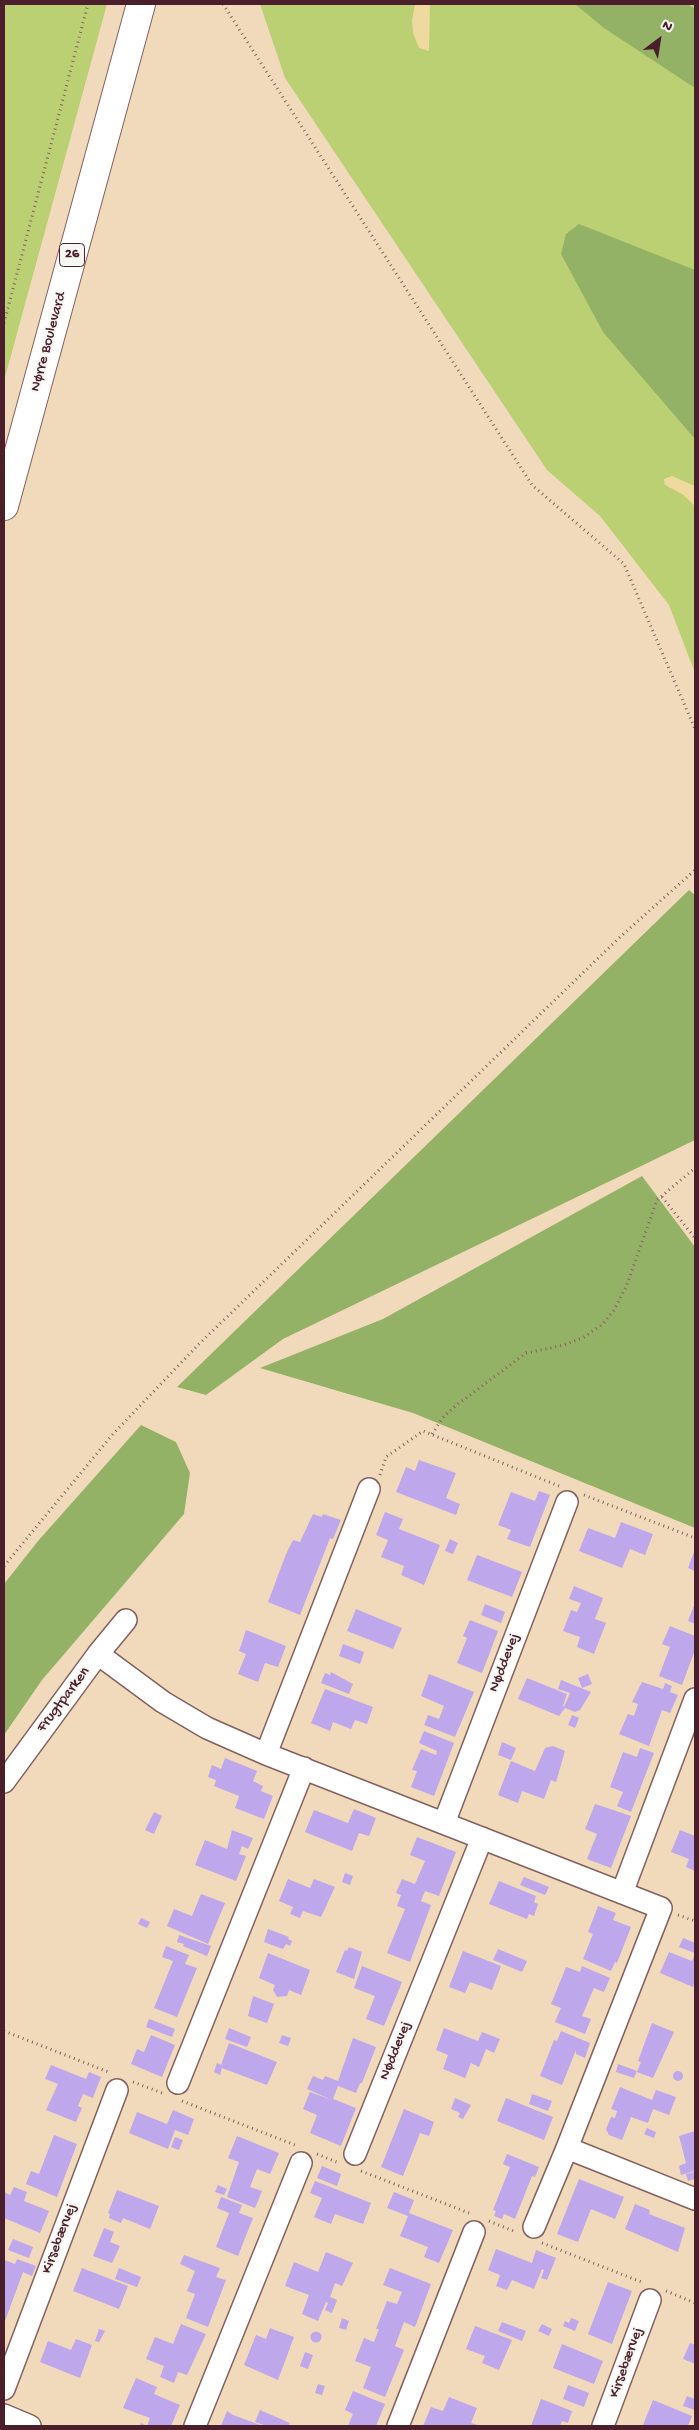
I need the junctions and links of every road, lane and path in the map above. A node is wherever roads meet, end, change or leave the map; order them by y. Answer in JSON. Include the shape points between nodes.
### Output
{"nodes":[{"id":1,"x":88,"y":4,"type":"edge"},
{"id":2,"x":141,"y":4,"type":"edge"},
{"id":3,"x":224,"y":4,"type":"edge"},
{"id":4,"x":4,"y":323,"type":"edge"},
{"id":5,"x":4,"y":506,"type":"edge"},
{"id":6,"x":695,"y":729,"type":"edge"},
{"id":7,"x":695,"y":870,"type":"edge"},
{"id":8,"x":695,"y":1168,"type":"edge"},
{"id":9,"x":662,"y":1197,"type":"junction"},
{"id":10,"x":695,"y":1238,"type":"edge"},
{"id":11,"x":432,"y":1434,"type":"junction"},
{"id":12,"x":369,"y":1489,"type":"joint"},
{"id":13,"x":570,"y":1494,"type":"junction"},
{"id":14,"x":695,"y":1538,"type":"edge"},
{"id":15,"x":4,"y":1566,"type":"edge"},
{"id":16,"x":126,"y":1620,"type":"dead end"},
{"id":17,"x":98,"y":1654,"type":"junction"},
{"id":18,"x":695,"y":1699,"type":"edge"},
{"id":19,"x":266,"y":1754,"type":"junction"},
{"id":20,"x":304,"y":1768,"type":"junction"},
{"id":21,"x":4,"y":1782,"type":"edge"},
{"id":22,"x":444,"y":1824,"type":"junction"},
{"id":23,"x":482,"y":1838,"type":"junction"},
{"id":24,"x":622,"y":1893,"type":"junction"},
{"id":25,"x":178,"y":2083,"type":"dead end"},
{"id":26,"x":117,"y":2090,"type":"dead end"},
{"id":27,"x":567,"y":2148,"type":"junction"},
{"id":28,"x":355,"y":2154,"type":"dead end"},
{"id":29,"x":301,"y":2163,"type":"dead end"},
{"id":30,"x":695,"y":2199,"type":"edge"},
{"id":31,"x":534,"y":2227,"type":"dead end"},
{"id":32,"x":474,"y":2232,"type":"dead end"},
{"id":33,"x":650,"y":2300,"type":"dead end"},
{"id":34,"x":4,"y":2389,"type":"edge"},
{"id":35,"x":4,"y":2415,"type":"edge"},
{"id":36,"x":30,"y":2426,"type":"edge"},
{"id":37,"x":196,"y":2426,"type":"edge"},
{"id":38,"x":398,"y":2426,"type":"edge"},
{"id":39,"x":603,"y":2426,"type":"edge"}],
"edges":[{"from":1,"to":4,"type":"path"},
{"from":2,"to":5,"type":"highway","name":"Nørre Boulevard","number":"26"},
{"from":3,"to":6,"type":"path","via":[[532,486],[624,564]]},
{"from":7,"to":15,"type":"path","via":[[619,938],[198,1344],[113,1434]]},
{"from":8,"to":9,"type":"path"},
{"from":9,"to":10,"type":"path"},
{"from":9,"to":11,"type":"path","via":[[655,1204],[626,1287],[603,1324],[564,1345],[526,1353],[444,1416]]},
{"from":11,"to":12,"type":"path","via":[[423,1431],[386,1457],[375,1488]]},
{"from":11,"to":13,"type":"path"},
{"from":12,"to":19,"type":"street"},
{"from":13,"to":14,"type":"path"},
{"from":13,"to":22,"type":"street","name":"Nøddevej"},
{"from":16,"to":17,"type":"street","name":"Frugtparken"},
{"from":17,"to":19,"type":"street","via":[[163,1702],[207,1728]]},
{"from":17,"to":21,"type":"street","name":"Frugtparken"},
{"from":18,"to":24,"type":"street"},
{"from":19,"to":20,"type":"street"},
{"from":20,"to":22,"type":"street"},
{"from":20,"to":25,"type":"street"},
{"from":22,"to":23,"type":"street"},
{"from":23,"to":24,"type":"street"},
{"from":23,"to":28,"type":"street","name":"Nøddevej"},
{"from":24,"to":27,"type":"street","via":[[661,1908]]},
{"from":26,"to":34,"type":"street","name":"Kirsebærvej"},
{"from":27,"to":30,"type":"street"},
{"from":27,"to":31,"type":"street"},
{"from":29,"to":37,"type":"street"},
{"from":32,"to":38,"type":"street"},
{"from":33,"to":39,"type":"street","name":"Kirsebærvej"},
{"from":35,"to":36,"type":"street"}]}
